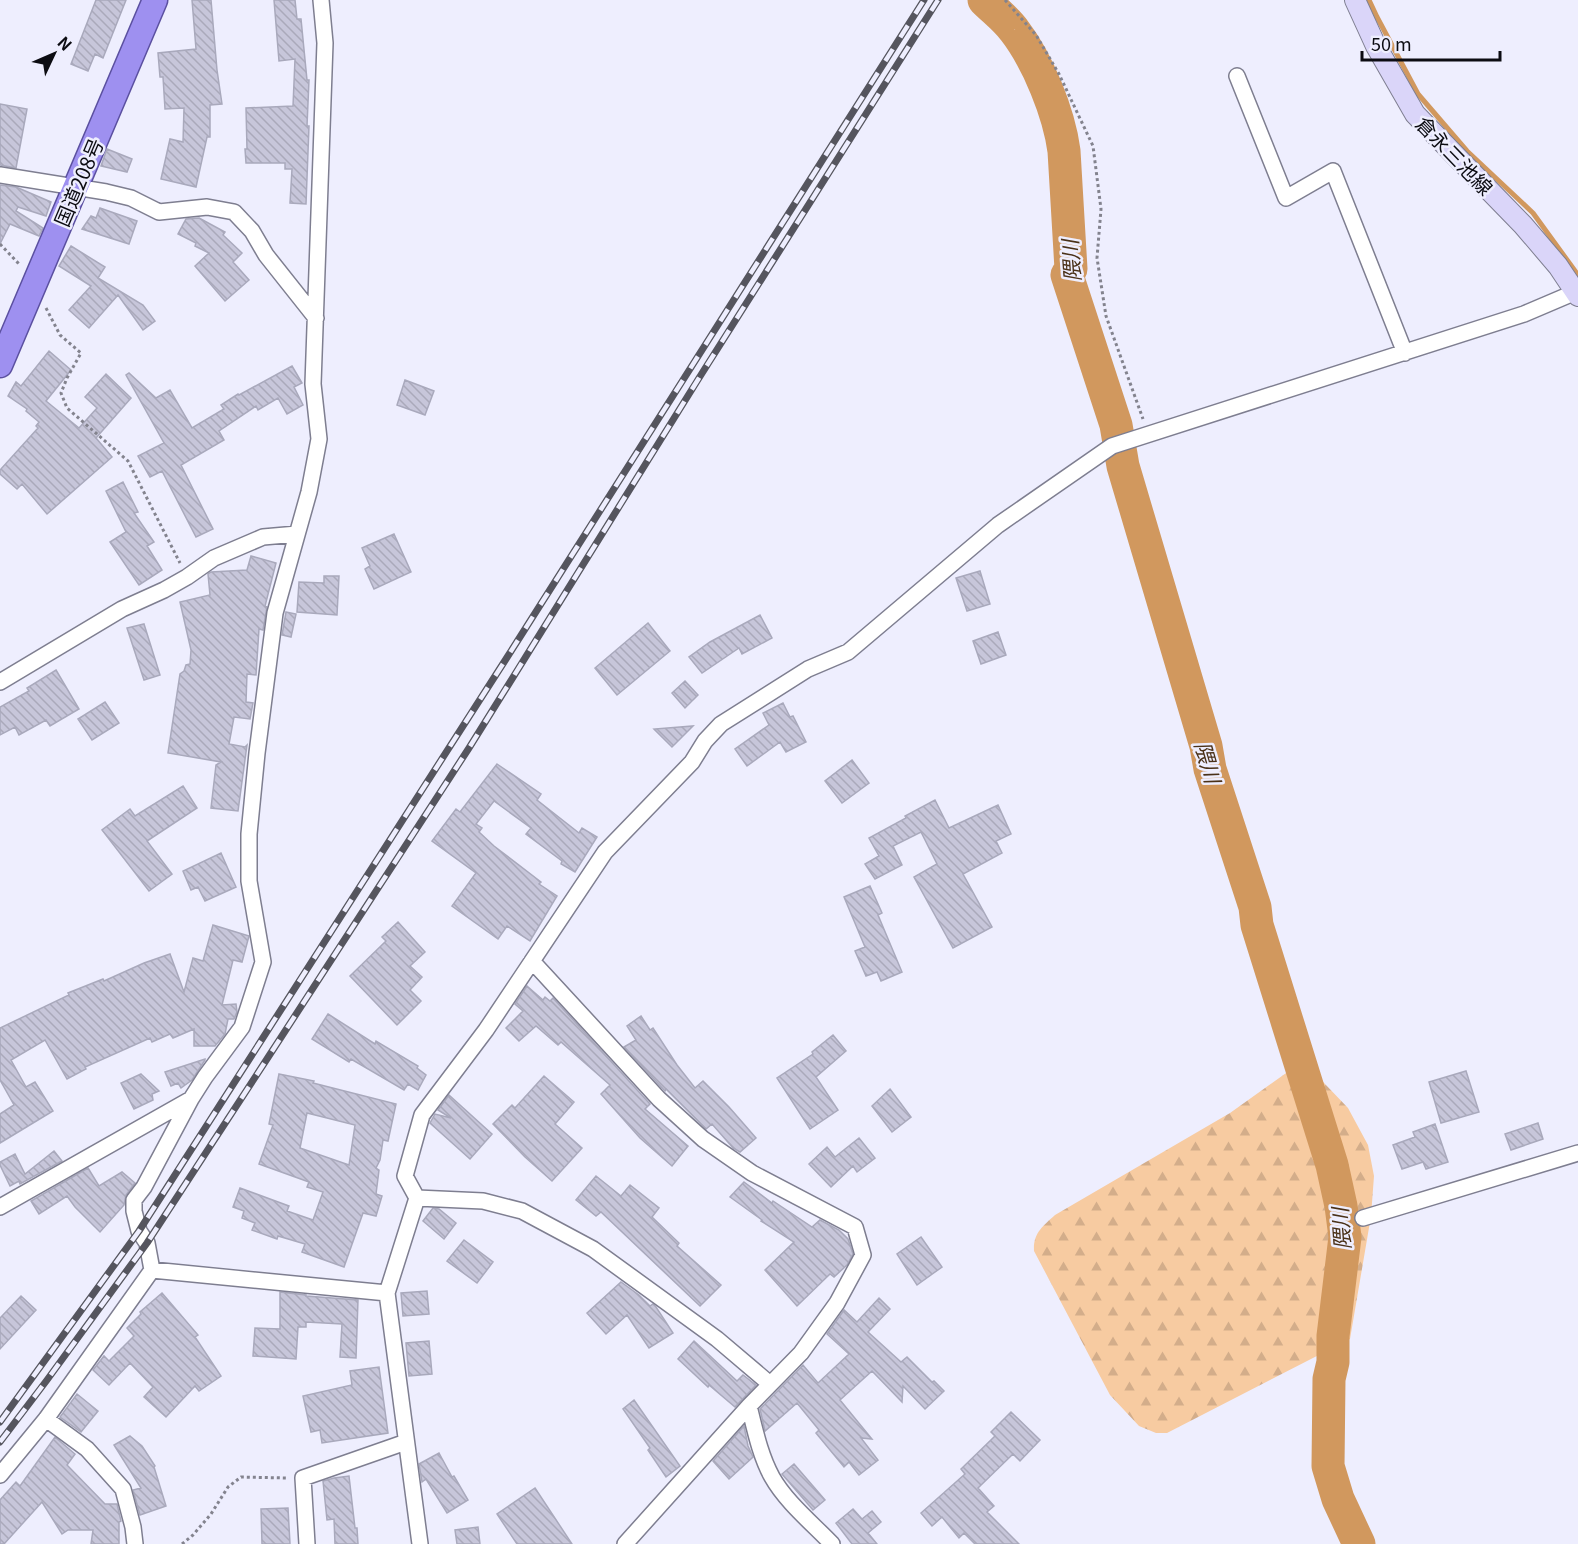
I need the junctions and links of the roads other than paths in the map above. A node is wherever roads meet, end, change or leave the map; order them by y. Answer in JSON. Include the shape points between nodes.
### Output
{"nodes":[{"id":1,"x":155,"y":0,"type":"edge"},
{"id":2,"x":321,"y":0,"type":"edge"},
{"id":3,"x":1355,"y":0,"type":"edge"},
{"id":4,"x":1236,"y":76,"type":"dead end"},
{"id":5,"x":0,"y":175,"type":"edge"},
{"id":6,"x":75,"y":187,"type":"junction"},
{"id":7,"x":1577,"y":293,"type":"edge"},
{"id":8,"x":316,"y":318,"type":"junction"},
{"id":9,"x":1405,"y":353,"type":"junction"},
{"id":10,"x":0,"y":365,"type":"edge"},
{"id":11,"x":297,"y":534,"type":"junction"},
{"id":12,"x":0,"y":682,"type":"edge"},
{"id":13,"x":532,"y":961,"type":"junction"},
{"id":14,"x":191,"y":1099,"type":"junction"},
{"id":15,"x":1578,"y":1153,"type":"edge"},
{"id":16,"x":417,"y":1198,"type":"junction"},
{"id":17,"x":0,"y":1207,"type":"edge"},
{"id":18,"x":1363,"y":1218,"type":"dead end"},
{"id":19,"x":152,"y":1270,"type":"junction"},
{"id":20,"x":387,"y":1293,"type":"junction"},
{"id":21,"x":770,"y":1384,"type":"junction"},
{"id":22,"x":749,"y":1406,"type":"junction"},
{"id":23,"x":46,"y":1419,"type":"junction"},
{"id":24,"x":406,"y":1442,"type":"junction"},
{"id":25,"x":0,"y":1475,"type":"edge"},
{"id":26,"x":135,"y":1544,"type":"edge"},
{"id":27,"x":307,"y":1544,"type":"edge"},
{"id":28,"x":420,"y":1544,"type":"edge"},
{"id":29,"x":625,"y":1544,"type":"edge"},
{"id":30,"x":832,"y":1544,"type":"edge"}],
"edges":[{"from":1,"to":6,"type":"highway","name":"国道208号"},
{"from":2,"to":8,"type":"street","via":[[325,43]]},
{"from":3,"to":7,"type":"main road","name":"倉永三池線","via":[[1414,114],[1523,225]]},
{"from":4,"to":9,"type":"street","via":[[1286,198],[1333,171]]},
{"from":5,"to":6,"type":"street"},
{"from":6,"to":8,"type":"street","via":[[131,198],[159,212],[207,207],[234,212]]},
{"from":6,"to":10,"type":"highway","name":"国道208号"},
{"from":7,"to":9,"type":"street"},
{"from":8,"to":11,"type":"street","via":[[313,384],[319,439]]},
{"from":9,"to":13,"type":"street","via":[[1112,446],[998,525],[848,652],[808,669],[721,724],[692,762],[605,852]]},
{"from":11,"to":12,"type":"street","via":[[263,537],[214,558]]},
{"from":11,"to":14,"type":"street","via":[[274,613],[249,834],[249,881],[263,962],[242,1027]]},
{"from":13,"to":16,"type":"street","via":[[422,1115],[405,1176]]},
{"from":13,"to":21,"type":"street","via":[[659,1099],[703,1139],[752,1173],[855,1227],[863,1255],[837,1303],[801,1353]]},
{"from":14,"to":17,"type":"street"},
{"from":14,"to":19,"type":"street","via":[[134,1200]]},
{"from":15,"to":18,"type":"street"},
{"from":16,"to":20,"type":"street"},
{"from":16,"to":21,"type":"street","via":[[483,1201],[522,1211],[553,1227],[593,1249],[717,1339]]},
{"from":19,"to":20,"type":"street"},
{"from":19,"to":23,"type":"street"},
{"from":20,"to":24,"type":"street"},
{"from":21,"to":22,"type":"street"},
{"from":22,"to":29,"type":"street"},
{"from":22,"to":30,"type":"street","via":[[772,1476],[782,1492]]},
{"from":23,"to":25,"type":"street"},
{"from":23,"to":26,"type":"street","via":[[87,1449],[123,1489]]},
{"from":24,"to":27,"type":"street","via":[[303,1478]]},
{"from":24,"to":28,"type":"street"}]}
